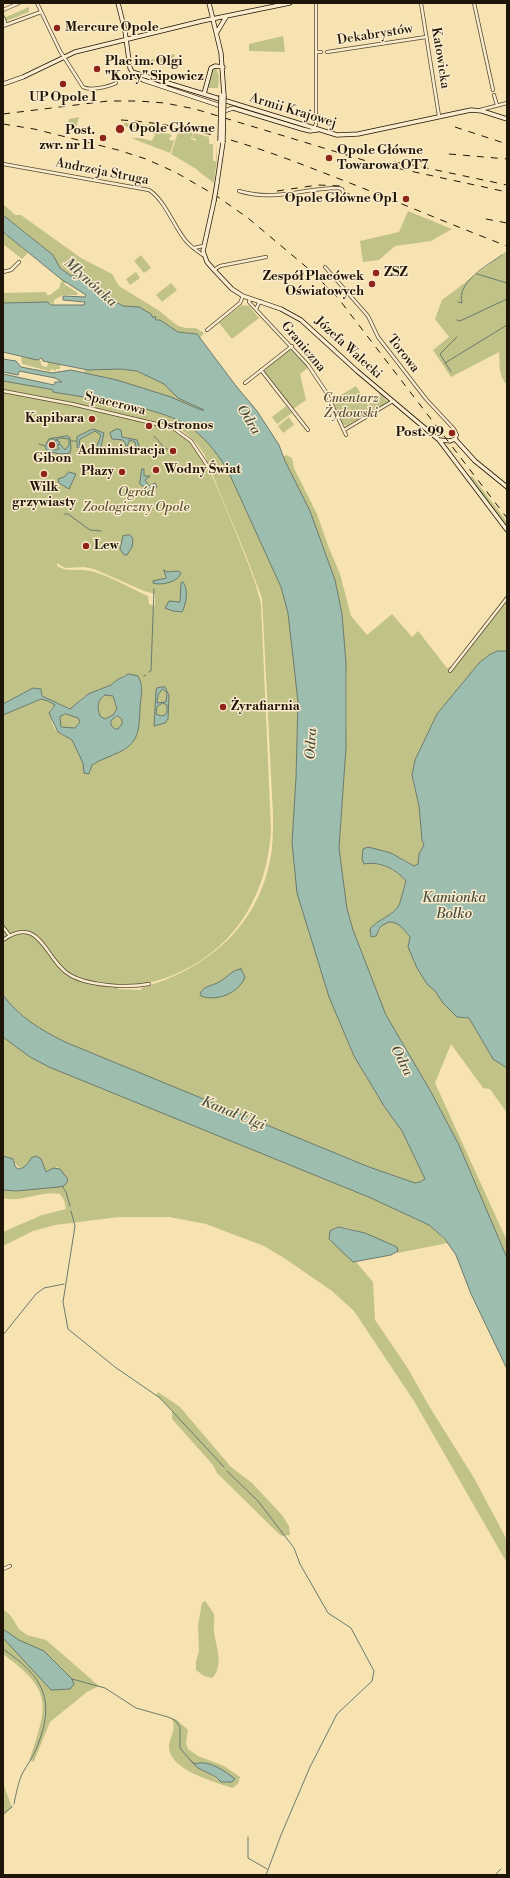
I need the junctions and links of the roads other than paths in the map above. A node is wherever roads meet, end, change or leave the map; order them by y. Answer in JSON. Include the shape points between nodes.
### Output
{"nodes":[{"id":1,"x":19,"y":3,"type":"edge"},
{"id":2,"x":37,"y":3,"type":"edge"},
{"id":3,"x":118,"y":3,"type":"edge"},
{"id":4,"x":208,"y":3,"type":"edge"},
{"id":5,"x":290,"y":3,"type":"edge"},
{"id":6,"x":316,"y":3,"type":"edge"},
{"id":7,"x":421,"y":3,"type":"edge"},
{"id":8,"x":474,"y":3,"type":"edge"},
{"id":9,"x":3,"y":10,"type":"edge"},
{"id":10,"x":41,"y":12,"type":"junction"},
{"id":11,"x":3,"y":17,"type":"edge"},
{"id":12,"x":226,"y":17,"type":"junction"},
{"id":13,"x":213,"y":19,"type":"junction"},
{"id":14,"x":4,"y":26,"type":"edge"},
{"id":15,"x":217,"y":32,"type":"junction"},
{"id":16,"x":426,"y":37,"type":"junction"},
{"id":17,"x":126,"y":40,"type":"junction"},
{"id":18,"x":316,"y":52,"type":"junction"},
{"id":19,"x":321,"y":52,"type":"dead end"},
{"id":20,"x":327,"y":52,"type":"dead end"},
{"id":21,"x":63,"y":56,"type":"junction"},
{"id":22,"x":223,"y":67,"type":"junction"},
{"id":23,"x":132,"y":72,"type":"junction"},
{"id":24,"x":116,"y":83,"type":"dead end"},
{"id":25,"x":3,"y":84,"type":"edge"},
{"id":26,"x":493,"y":90,"type":"dead end"},
{"id":27,"x":204,"y":94,"type":"junction"},
{"id":28,"x":494,"y":95,"type":"dead end"},
{"id":29,"x":222,"y":96,"type":"junction"},
{"id":30,"x":507,"y":103,"type":"edge"},
{"id":31,"x":496,"y":105,"type":"junction"},
{"id":32,"x":220,"y":106,"type":"junction"},
{"id":33,"x":480,"y":110,"type":"junction"},
{"id":34,"x":224,"y":111,"type":"junction"},
{"id":35,"x":439,"y":116,"type":"junction"},
{"id":36,"x":507,"y":119,"type":"edge"},
{"id":37,"x":316,"y":129,"type":"junction"},
{"id":38,"x":222,"y":141,"type":"junction"},
{"id":39,"x":3,"y":164,"type":"edge"},
{"id":40,"x":239,"y":191,"type":"dead end"},
{"id":41,"x":348,"y":195,"type":"dead end"},
{"id":42,"x":203,"y":246,"type":"junction"},
{"id":43,"x":193,"y":248,"type":"junction"},
{"id":44,"x":203,"y":255,"type":"junction"},
{"id":45,"x":266,"y":257,"type":"dead end"},
{"id":46,"x":19,"y":262,"type":"dead end"},
{"id":47,"x":325,"y":267,"type":"dead end"},
{"id":48,"x":214,"y":270,"type":"junction"},
{"id":49,"x":3,"y":272,"type":"edge"},
{"id":50,"x":232,"y":289,"type":"joint"},
{"id":51,"x":243,"y":296,"type":"junction"},
{"id":52,"x":250,"y":299,"type":"junction"},
{"id":53,"x":260,"y":302,"type":"junction"},
{"id":54,"x":256,"y":309,"type":"junction"},
{"id":55,"x":207,"y":330,"type":"dead end"},
{"id":56,"x":292,"y":346,"type":"junction"},
{"id":57,"x":261,"y":370,"type":"junction"},
{"id":58,"x":246,"y":383,"type":"dead end"},
{"id":59,"x":3,"y":391,"type":"edge"},
{"id":60,"x":394,"y":401,"type":"junction"},
{"id":61,"x":308,"y":430,"type":"dead end"},
{"id":62,"x":344,"y":430,"type":"junction"},
{"id":63,"x":346,"y":435,"type":"dead end"},
{"id":64,"x":455,"y":439,"type":"junction"},
{"id":65,"x":439,"y":440,"type":"junction"},
{"id":66,"x":207,"y":465,"type":"dead end"},
{"id":67,"x":507,"y":487,"type":"edge"},
{"id":68,"x":507,"y":530,"type":"edge"},
{"id":69,"x":507,"y":598,"type":"edge"},
{"id":70,"x":450,"y":671,"type":"dead end"},
{"id":71,"x":3,"y":927,"type":"edge"},
{"id":72,"x":9,"y":936,"type":"junction"},
{"id":73,"x":3,"y":940,"type":"edge"},
{"id":74,"x":149,"y":984,"type":"dead end"},
{"id":75,"x":10,"y":1566,"type":"dead end"},
{"id":76,"x":3,"y":1569,"type":"edge"}],
"edges":[{"from":1,"to":9,"type":"street"},
{"from":2,"to":10,"type":"street"},
{"from":3,"to":17,"type":"street"},
{"from":4,"to":13,"type":"street"},
{"from":5,"to":12,"type":"street"},
{"from":6,"to":18,"type":"street"},
{"from":7,"to":16,"type":"street","name":"Katowicka"},
{"from":8,"to":26,"type":"street"},
{"from":10,"to":14,"type":"street"},
{"from":10,"to":21,"type":"street"},
{"from":11,"to":14,"type":"street"},
{"from":12,"to":13,"type":"street"},
{"from":12,"to":15,"type":"street"},
{"from":13,"to":15,"type":"street"},
{"from":13,"to":17,"type":"street"},
{"from":15,"to":22,"type":"street"},
{"from":16,"to":20,"type":"street","name":"Dekabrystów"},
{"from":16,"to":35,"type":"street","name":"Katowicka"},
{"from":17,"to":21,"type":"street"},
{"from":17,"to":23,"type":"street"},
{"from":18,"to":19,"type":"street","name":"Dekabrystów"},
{"from":18,"to":37,"type":"street"},
{"from":21,"to":24,"type":"street","via":[[85,88]]},
{"from":21,"to":25,"type":"street"},
{"from":22,"to":27,"type":"street","via":[[212,68]]},
{"from":22,"to":29,"type":"street"},
{"from":23,"to":27,"type":"street","name":"Armii Krajowej"},
{"from":23,"to":32,"type":"street","via":[[143,80]]},
{"from":27,"to":37,"type":"street","name":"Armii Krajowej"},
{"from":28,"to":31,"type":"street"},
{"from":29,"to":32,"type":"street","bridge":true},
{"from":29,"to":34,"type":"street","bridge":true},
{"from":30,"to":31,"type":"street"},
{"from":31,"to":33,"type":"street"},
{"from":32,"to":38,"type":"street","bridge":true},
{"from":33,"to":35,"type":"street","name":"Armii Krajowej"},
{"from":33,"to":36,"type":"street","name":"Armii Krajowej"},
{"from":34,"to":37,"type":"street","via":[[233,108],[302,129]]},
{"from":34,"to":38,"type":"street","bridge":true},
{"from":35,"to":37,"type":"street","name":"Armii Krajowej","via":[[348,135],[337,135]]},
{"from":38,"to":42,"type":"street","bridge":true,"via":[[214,201]]},
{"from":39,"to":43,"type":"street","name":"Andrzeja Struga","via":[[149,190]]},
{"from":40,"to":41,"type":"street","via":[[272,196],[338,188]]},
{"from":42,"to":43,"type":"street"},
{"from":42,"to":44,"type":"street"},
{"from":43,"to":44,"type":"street","name":"Andrzeja Struga"},
{"from":44,"to":48,"type":"street","name":"Andrzeja Struga"},
{"from":45,"to":48,"type":"street","via":[[220,266]]},
{"from":46,"to":49,"type":"street","via":[[11,270]]},
{"from":47,"to":64,"type":"street","name":"Torowa","via":[[368,316],[378,337],[426,399],[454,429],[457,435]]},
{"from":48,"to":50,"type":"street","name":"Andrzeja Struga"},
{"from":50,"to":51,"type":"street","name":"Józefa Walecki"},
{"from":51,"to":52,"type":"street","name":"Józefa Walecki"},
{"from":51,"to":55,"type":"street","via":[[240,303]]},
{"from":52,"to":53,"type":"street","name":"Józefa Walecki"},
{"from":52,"to":54,"type":"street","name":"Graniczna","via":[[249,302]]},
{"from":53,"to":54,"type":"street"},
{"from":53,"to":60,"type":"street","name":"Józefa Walecki","via":[[281,309],[301,320]]},
{"from":54,"to":56,"type":"street","name":"Graniczna"},
{"from":56,"to":57,"type":"street"},
{"from":56,"to":62,"type":"street","name":"Graniczna","via":[[319,380]]},
{"from":57,"to":58,"type":"street"},
{"from":57,"to":61,"type":"street"},
{"from":59,"to":66,"type":"street","name":"Spacerowa","via":[[173,428],[191,441]]},
{"from":60,"to":62,"type":"street"},
{"from":60,"to":65,"type":"street","name":"Józefa Walecki"},
{"from":62,"to":63,"type":"street","name":"Graniczna"},
{"from":64,"to":65,"type":"street"},
{"from":64,"to":67,"type":"street","via":[[475,461]]},
{"from":65,"to":68,"type":"street","name":"Józefa Walecki"},
{"from":69,"to":70,"type":"street"},
{"from":71,"to":72,"type":"street"},
{"from":72,"to":73,"type":"street"},
{"from":72,"to":74,"type":"street","via":[[24,932],[36,935],[61,968],[80,980],[107,984]]},
{"from":75,"to":76,"type":"street"}]}
